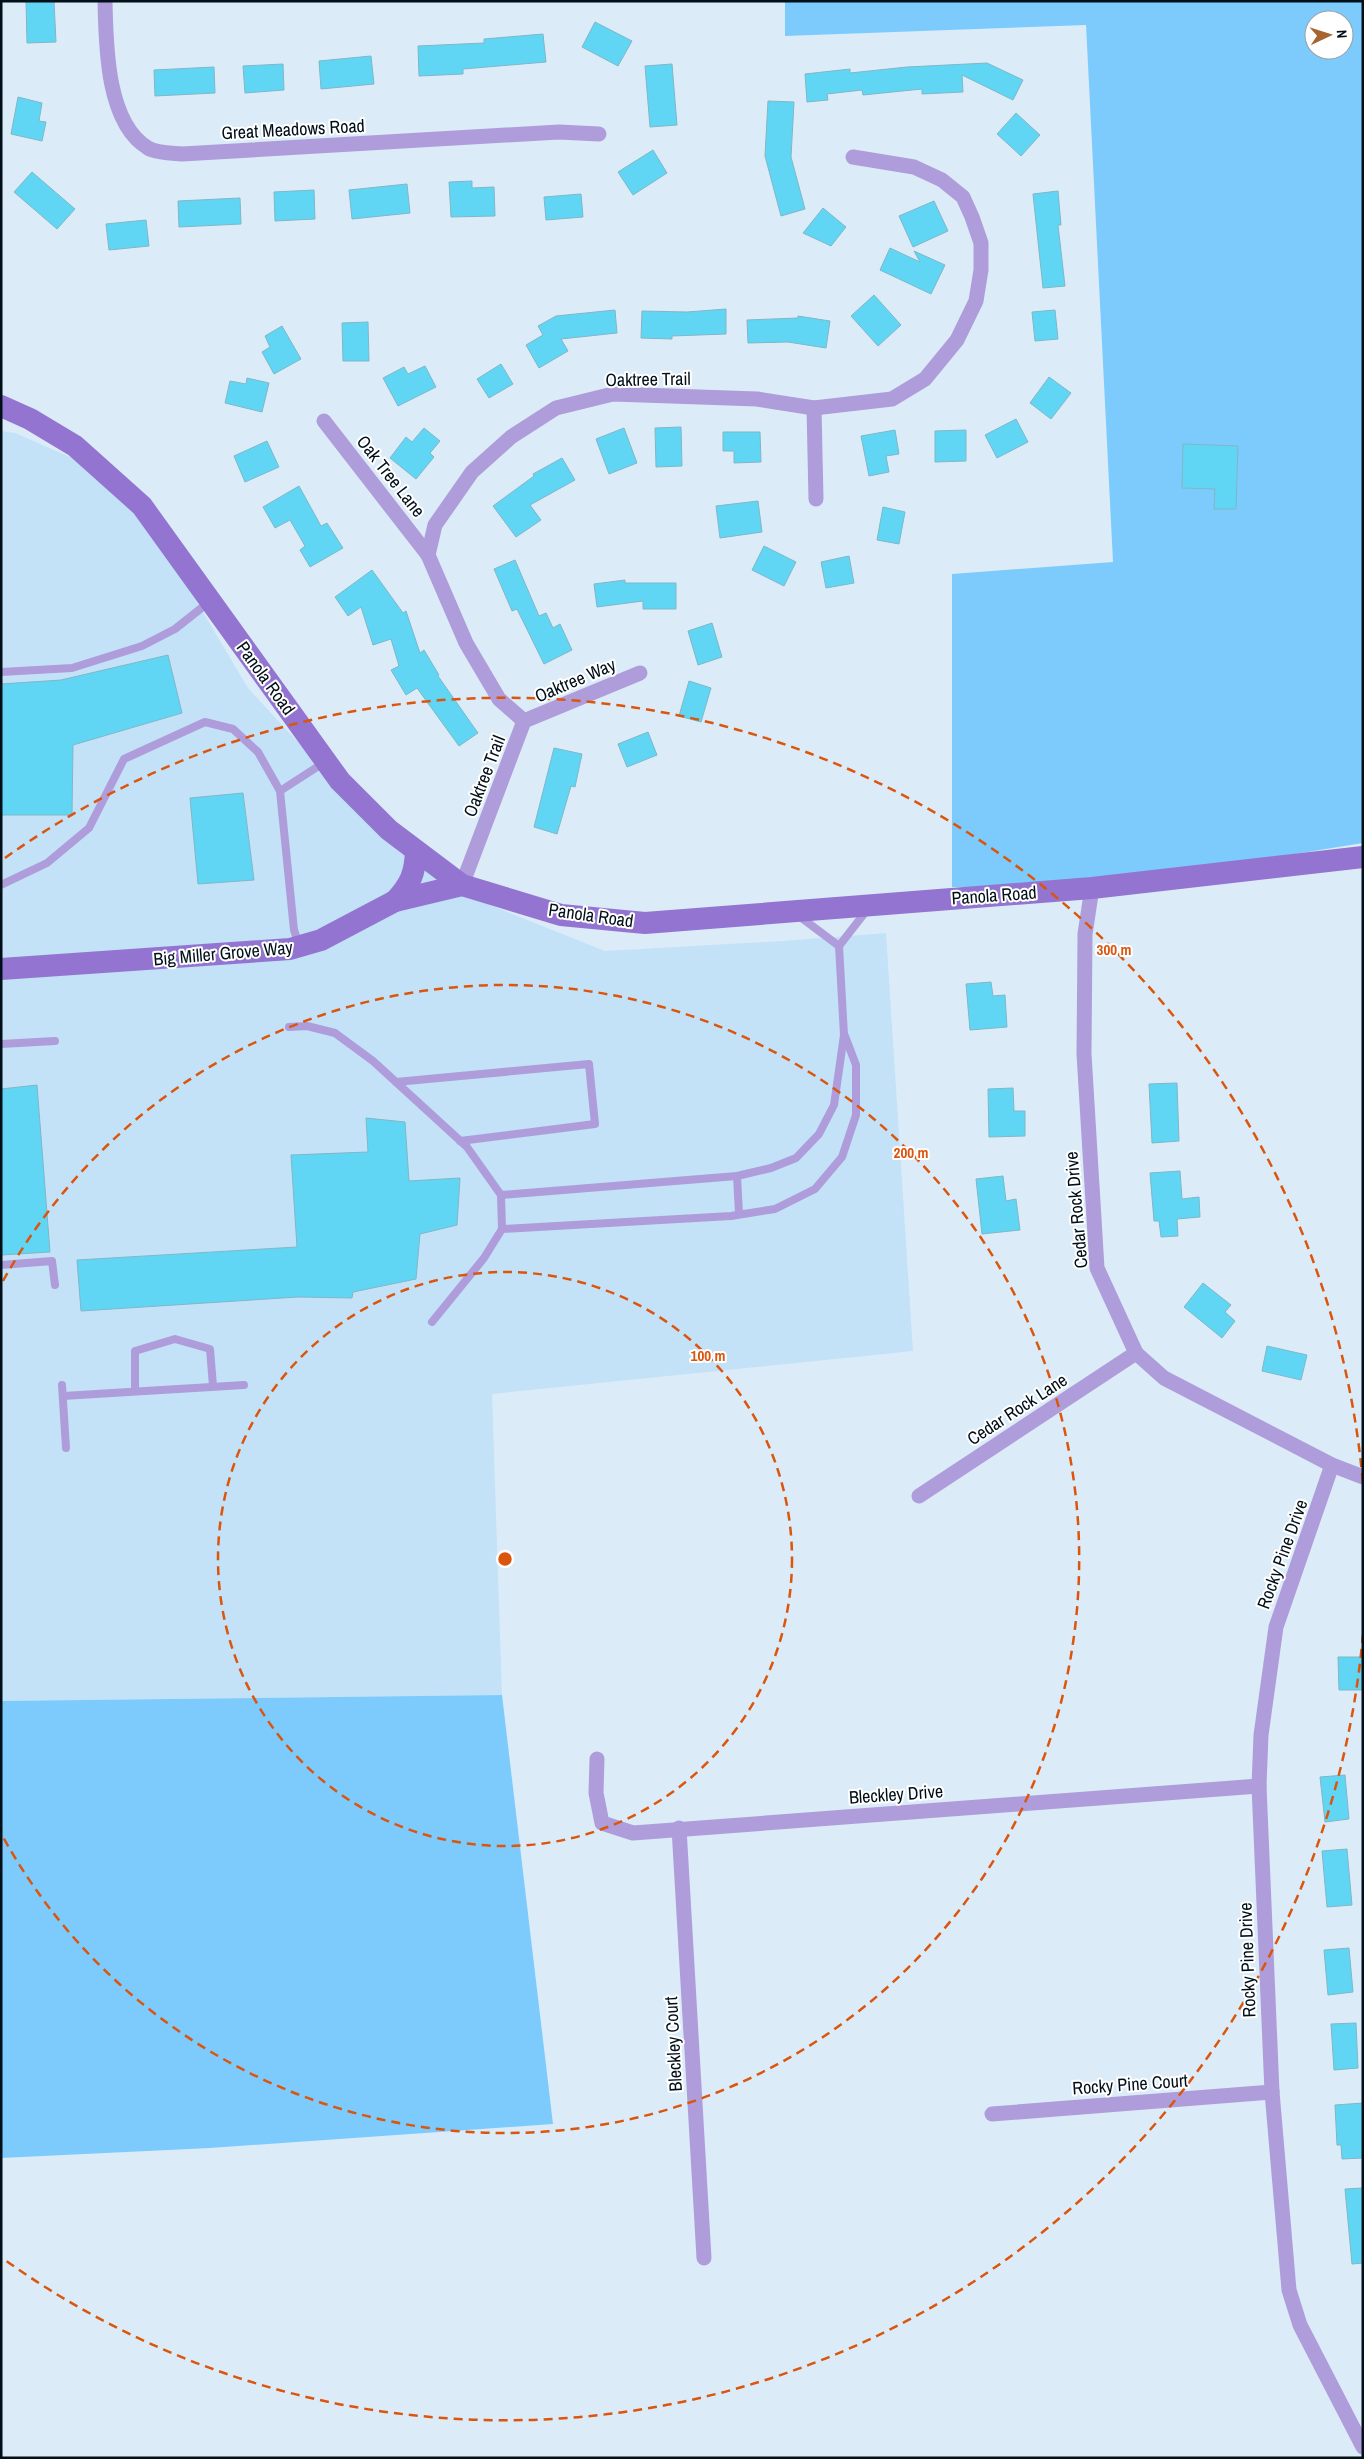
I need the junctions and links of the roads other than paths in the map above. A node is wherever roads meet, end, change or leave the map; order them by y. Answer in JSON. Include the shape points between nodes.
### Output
{"nodes":[{"id":1,"x":105,"y":1,"type":"edge"},
{"id":2,"x":599,"y":134,"type":"dead end"},
{"id":3,"x":854,"y":157,"type":"dead end"},
{"id":4,"x":1,"y":406,"type":"edge"},
{"id":5,"x":814,"y":408,"type":"junction"},
{"id":6,"x":324,"y":421,"type":"dead end"},
{"id":7,"x":816,"y":499,"type":"dead end"},
{"id":8,"x":428,"y":555,"type":"junction"},
{"id":9,"x":210,"y":601,"type":"junction"},
{"id":10,"x":1,"y":672,"type":"edge"},
{"id":11,"x":640,"y":673,"type":"dead end"},
{"id":12,"x":524,"y":721,"type":"junction"},
{"id":13,"x":326,"y":762,"type":"junction"},
{"id":14,"x":280,"y":791,"type":"junction"},
{"id":15,"x":416,"y":850,"type":"junction"},
{"id":16,"x":1363,"y":857,"type":"edge"},
{"id":17,"x":1,"y":885,"type":"edge"},
{"id":18,"x":462,"y":885,"type":"junction"},
{"id":19,"x":1092,"y":888,"type":"junction"},
{"id":20,"x":395,"y":901,"type":"junction"},
{"id":21,"x":870,"y":905,"type":"junction"},
{"id":22,"x":793,"y":911,"type":"junction"},
{"id":23,"x":300,"y":946,"type":"junction"},
{"id":24,"x":839,"y":946,"type":"junction"},
{"id":25,"x":1,"y":969,"type":"edge"},
{"id":26,"x":289,"y":1027,"type":"dead end"},
{"id":27,"x":844,"y":1034,"type":"junction"},
{"id":28,"x":56,"y":1041,"type":"dead end"},
{"id":29,"x":1,"y":1044,"type":"edge"},
{"id":30,"x":396,"y":1082,"type":"junction"},
{"id":31,"x":460,"y":1141,"type":"junction"},
{"id":32,"x":737,"y":1176,"type":"junction"},
{"id":33,"x":501,"y":1195,"type":"junction"},
{"id":34,"x":740,"y":1214,"type":"junction"},
{"id":35,"x":502,"y":1229,"type":"junction"},
{"id":36,"x":1,"y":1265,"type":"edge"},
{"id":37,"x":55,"y":1286,"type":"dead end"},
{"id":38,"x":432,"y":1322,"type":"dead end"},
{"id":39,"x":1136,"y":1353,"type":"junction"},
{"id":40,"x":244,"y":1384,"type":"dead end"},
{"id":41,"x":62,"y":1385,"type":"dead end"},
{"id":42,"x":213,"y":1386,"type":"junction"},
{"id":43,"x":134,"y":1391,"type":"junction"},
{"id":44,"x":63,"y":1396,"type":"junction"},
{"id":45,"x":66,"y":1448,"type":"dead end"},
{"id":46,"x":1332,"y":1465,"type":"junction"},
{"id":47,"x":1363,"y":1477,"type":"edge"},
{"id":48,"x":919,"y":1496,"type":"dead end"},
{"id":49,"x":597,"y":1759,"type":"dead end"},
{"id":50,"x":1259,"y":1786,"type":"junction"},
{"id":51,"x":679,"y":1828,"type":"junction"},
{"id":52,"x":1272,"y":2092,"type":"junction"},
{"id":53,"x":992,"y":2114,"type":"dead end"},
{"id":54,"x":704,"y":2258,"type":"dead end"},
{"id":55,"x":1363,"y":2447,"type":"edge"}],
"edges":[{"from":1,"to":2,"type":"street","name":"Great Meadows Road","via":[[106,36],[116,102],[128,130],[148,149],[182,154],[560,132]]},
{"from":3,"to":5,"type":"street","name":"Oaktree Trail","via":[[914,167],[942,180],[962,197],[981,244],[980,278],[976,301],[957,340],[924,380],[892,398]]},
{"from":4,"to":9,"type":"main road","name":"Panola Road","via":[[75,446],[142,506]]},
{"from":5,"to":7,"type":"street"},
{"from":5,"to":8,"type":"street","name":"Oaktree Trail","via":[[758,399],[613,394],[556,408],[511,438],[472,472],[435,525]]},
{"from":6,"to":8,"type":"street","name":"Oak Tree Lane"},
{"from":8,"to":12,"type":"street","name":"Oaktree Trail","via":[[451,613],[471,651],[499,699]]},
{"from":9,"to":10,"type":"lane","via":[[175,629],[142,646],[72,668]]},
{"from":9,"to":13,"type":"main road","name":"Panola Road"},
{"from":11,"to":12,"type":"street","name":"Oaktree Way"},
{"from":12,"to":18,"type":"street","name":"Oaktree Trail"},
{"from":13,"to":14,"type":"lane"},
{"from":13,"to":15,"type":"main road","name":"Panola Road","via":[[340,782],[382,823]]},
{"from":14,"to":17,"type":"lane","via":[[258,752],[233,730],[205,722],[124,759],[89,828],[46,863]]},
{"from":14,"to":23,"type":"lane","via":[[294,930]]},
{"from":15,"to":18,"type":"main road","name":"Panola Road"},
{"from":15,"to":20,"type":"main road","via":[[415,872]]},
{"from":16,"to":19,"type":"main road","name":"Panola Road"},
{"from":18,"to":20,"type":"main road","name":"Big Miller Grove Way"},
{"from":18,"to":22,"type":"main road","name":"Panola Road","via":[[561,915],[645,923]]},
{"from":19,"to":21,"type":"main road","name":"Panola Road"},
{"from":19,"to":39,"type":"street","name":"Cedar Rock Drive","via":[[1084,934],[1084,1054],[1097,1268]]},
{"from":20,"to":23,"type":"main road","name":"Big Miller Grove Way","via":[[321,940]]},
{"from":21,"to":22,"type":"main road","name":"Panola Road"},
{"from":21,"to":24,"type":"lane"},
{"from":22,"to":24,"type":"lane"},
{"from":23,"to":25,"type":"main road","name":"Big Miller Grove Way","via":[[247,953]]},
{"from":24,"to":27,"type":"lane"},
{"from":26,"to":30,"type":"lane","via":[[307,1026],[335,1032]]},
{"from":27,"to":32,"type":"lane","via":[[834,1105],[819,1134],[796,1158]]},
{"from":27,"to":34,"type":"lane","via":[[856,1065],[856,1115],[842,1157],[815,1189],[775,1209]]},
{"from":28,"to":29,"type":"lane"},
{"from":30,"to":31,"type":"lane"},
{"from":30,"to":31,"type":"lane","via":[[589,1064],[595,1124]]},
{"from":31,"to":33,"type":"lane","via":[[467,1146]]},
{"from":32,"to":33,"type":"lane"},
{"from":32,"to":34,"type":"lane"},
{"from":33,"to":35,"type":"lane"},
{"from":34,"to":35,"type":"lane"},
{"from":35,"to":38,"type":"lane","via":[[484,1258]]},
{"from":36,"to":37,"type":"lane","via":[[52,1261]]},
{"from":39,"to":46,"type":"street","name":"Cedar Rock Drive","via":[[1164,1378]]},
{"from":39,"to":48,"type":"street","name":"Cedar Rock Lane"},
{"from":40,"to":42,"type":"lane"},
{"from":41,"to":44,"type":"lane"},
{"from":42,"to":43,"type":"lane"},
{"from":42,"to":43,"type":"lane","via":[[210,1349],[175,1339],[135,1351]]},
{"from":43,"to":44,"type":"lane"},
{"from":44,"to":45,"type":"lane"},
{"from":46,"to":47,"type":"street","name":"Cedar Rock Drive"},
{"from":46,"to":50,"type":"street","name":"Rocky Pine Drive","via":[[1276,1627],[1260,1735]]},
{"from":49,"to":51,"type":"street","name":"Bleckley Drive","via":[[596,1793],[602,1823],[634,1833]]},
{"from":50,"to":51,"type":"street","name":"Bleckley Drive"},
{"from":50,"to":52,"type":"street","name":"Rocky Pine Drive"},
{"from":51,"to":54,"type":"street","name":"Bleckley Court"},
{"from":52,"to":53,"type":"street","name":"Rocky Pine Court"},
{"from":52,"to":55,"type":"street","name":"Rocky Pine Drive","via":[[1289,2290],[1300,2324]]}]}
